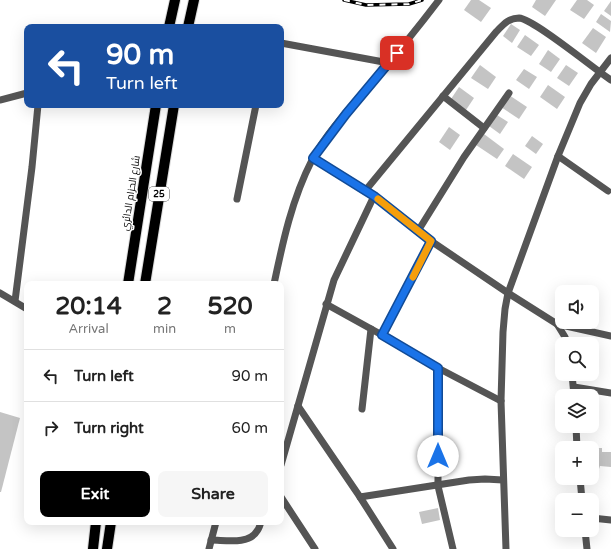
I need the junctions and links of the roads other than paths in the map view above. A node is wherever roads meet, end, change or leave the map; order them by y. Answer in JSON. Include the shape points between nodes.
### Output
{"nodes":[{"id":1,"x":175,"y":0,"type":"edge"},
{"id":2,"x":194,"y":0,"type":"edge"},
{"id":3,"x":439,"y":0,"type":"edge"},
{"id":4,"x":170,"y":24,"type":"edge"},
{"id":5,"x":189,"y":24,"type":"edge"},
{"id":6,"x":284,"y":45,"type":"edge"},
{"id":7,"x":611,"y":58,"type":"edge"},
{"id":8,"x":389,"y":63,"type":"junction"},
{"id":9,"x":599,"y":73,"type":"junction"},
{"id":10,"x":611,"y":80,"type":"edge"},
{"id":11,"x":509,"y":93,"type":"dead end"},
{"id":12,"x":24,"y":94,"type":"edge"},
{"id":13,"x":443,"y":96,"type":"junction"},
{"id":14,"x":0,"y":100,"type":"edge"},
{"id":15,"x":38,"y":108,"type":"edge"},
{"id":16,"x":156,"y":108,"type":"edge"},
{"id":17,"x":174,"y":108,"type":"edge"},
{"id":18,"x":255,"y":108,"type":"edge"},
{"id":19,"x":484,"y":128,"type":"junction"},
{"id":20,"x":558,"y":156,"type":"junction"},
{"id":21,"x":313,"y":158,"type":"junction"},
{"id":22,"x":365,"y":191,"type":"junction"},
{"id":23,"x":608,"y":191,"type":"dead end"},
{"id":24,"x":374,"y":196,"type":"junction"},
{"id":25,"x":237,"y":199,"type":"dead end"},
{"id":26,"x":418,"y":231,"type":"junction"},
{"id":27,"x":431,"y":241,"type":"junction"},
{"id":28,"x":128,"y":281,"type":"edge"},
{"id":29,"x":145,"y":281,"type":"edge"},
{"id":30,"x":275,"y":281,"type":"edge"},
{"id":31,"x":0,"y":293,"type":"edge"},
{"id":32,"x":508,"y":293,"type":"junction"},
{"id":33,"x":15,"y":302,"type":"junction"},
{"id":34,"x":326,"y":304,"type":"junction"},
{"id":35,"x":24,"y":307,"type":"edge"},
{"id":36,"x":555,"y":323,"type":"edge"},
{"id":37,"x":371,"y":329,"type":"junction"},
{"id":38,"x":580,"y":329,"type":"edge"},
{"id":39,"x":382,"y":335,"type":"junction"},
{"id":40,"x":611,"y":336,"type":"edge"},
{"id":41,"x":438,"y":368,"type":"junction"},
{"id":42,"x":573,"y":381,"type":"edge"},
{"id":43,"x":574,"y":387,"type":"joint"},
{"id":44,"x":611,"y":393,"type":"edge"},
{"id":45,"x":501,"y":401,"type":"junction"},
{"id":46,"x":298,"y":406,"type":"junction"},
{"id":47,"x":362,"y":409,"type":"dead end"},
{"id":48,"x":284,"y":455,"type":"edge"},
{"id":49,"x":503,"y":480,"type":"junction"},
{"id":50,"x":438,"y":486,"type":"junction"},
{"id":51,"x":360,"y":497,"type":"junction"},
{"id":52,"x":284,"y":502,"type":"edge"},
{"id":53,"x":599,"y":519,"type":"edge"},
{"id":54,"x":611,"y":520,"type":"edge"},
{"id":55,"x":96,"y":525,"type":"edge"},
{"id":56,"x":111,"y":525,"type":"edge"},
{"id":57,"x":215,"y":525,"type":"edge"},
{"id":58,"x":260,"y":525,"type":"edge"},
{"id":59,"x":586,"y":537,"type":"edge"},
{"id":60,"x":211,"y":540,"type":"junction"},
{"id":61,"x":92,"y":549,"type":"edge"},
{"id":62,"x":107,"y":549,"type":"edge"},
{"id":63,"x":209,"y":549,"type":"edge"},
{"id":64,"x":315,"y":549,"type":"edge"},
{"id":65,"x":393,"y":549,"type":"edge"},
{"id":66,"x":453,"y":549,"type":"edge"},
{"id":67,"x":506,"y":549,"type":"edge"},
{"id":68,"x":587,"y":549,"type":"edge"}],
"edges":[{"from":1,"to":4,"type":"highway"},
{"from":2,"to":5,"type":"highway"},
{"from":3,"to":8,"type":"street"},
{"from":6,"to":8,"type":"street"},
{"from":7,"to":9,"type":"street"},
{"from":8,"to":21,"type":"street"},
{"from":9,"to":10,"type":"street"},
{"from":9,"to":13,"type":"street","via":[[544,31],[524,19],[513,19],[507,21],[496,32]]},
{"from":9,"to":20,"type":"street","via":[[585,92]]},
{"from":11,"to":19,"type":"street"},
{"from":12,"to":14,"type":"street"},
{"from":13,"to":19,"type":"street"},
{"from":13,"to":22,"type":"street"},
{"from":15,"to":33,"type":"street"},
{"from":16,"to":28,"type":"highway","name":"شارع الحزام الدائري","number":"25"},
{"from":17,"to":29,"type":"highway","number":"25"},
{"from":18,"to":25,"type":"street"},
{"from":19,"to":26,"type":"street"},
{"from":20,"to":23,"type":"street"},
{"from":20,"to":32,"type":"street"},
{"from":21,"to":22,"type":"street"},
{"from":21,"to":30,"type":"street","via":[[298,190],[289,218]]},
{"from":22,"to":24,"type":"street"},
{"from":24,"to":26,"type":"street"},
{"from":24,"to":34,"type":"street","via":[[334,280]]},
{"from":26,"to":27,"type":"street"},
{"from":27,"to":32,"type":"street"},
{"from":27,"to":39,"type":"street"},
{"from":31,"to":33,"type":"street"},
{"from":32,"to":36,"type":"street"},
{"from":32,"to":45,"type":"street","via":[[503,332]]},
{"from":33,"to":35,"type":"street"},
{"from":34,"to":37,"type":"street"},
{"from":34,"to":46,"type":"street"},
{"from":37,"to":39,"type":"street"},
{"from":37,"to":47,"type":"street"},
{"from":38,"to":40,"type":"street"},
{"from":39,"to":41,"type":"street"},
{"from":41,"to":45,"type":"street"},
{"from":41,"to":50,"type":"street"},
{"from":42,"to":43,"type":"street"},
{"from":43,"to":44,"type":"street"},
{"from":45,"to":49,"type":"street"},
{"from":46,"to":48,"type":"street"},
{"from":46,"to":51,"type":"street"},
{"from":49,"to":50,"type":"street","via":[[485,479]]},
{"from":49,"to":67,"type":"street"},
{"from":50,"to":51,"type":"street"},
{"from":50,"to":66,"type":"street"},
{"from":51,"to":65,"type":"street"},
{"from":52,"to":64,"type":"street"},
{"from":53,"to":54,"type":"street"},
{"from":55,"to":61,"type":"highway"},
{"from":56,"to":62,"type":"highway"},
{"from":57,"to":60,"type":"street"},
{"from":58,"to":60,"type":"street","via":[[258,531],[248,538]]},
{"from":59,"to":68,"type":"street"},
{"from":60,"to":63,"type":"street"}]}
